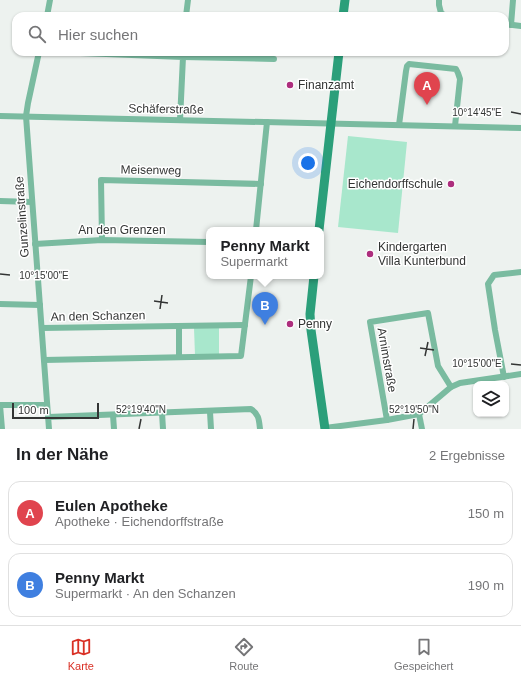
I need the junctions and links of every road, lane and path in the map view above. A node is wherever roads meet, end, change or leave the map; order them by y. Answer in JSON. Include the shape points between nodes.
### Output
{"nodes":[{"id":1,"x":50,"y":0,"type":"edge"},
{"id":2,"x":188,"y":0,"type":"edge"},
{"id":3,"x":345,"y":0,"type":"edge"},
{"id":4,"x":439,"y":0,"type":"edge"},
{"id":5,"x":513,"y":0,"type":"edge"},
{"id":6,"x":48,"y":12,"type":"edge"},
{"id":7,"x":186,"y":12,"type":"edge"},
{"id":8,"x":344,"y":12,"type":"edge"},
{"id":9,"x":442,"y":12,"type":"edge"},
{"id":10,"x":509,"y":19,"type":"edge"},
{"id":11,"x":509,"y":24,"type":"edge"},
{"id":12,"x":521,"y":26,"type":"edge"},
{"id":13,"x":38,"y":56,"type":"edge"},
{"id":14,"x":157,"y":56,"type":"edge"},
{"id":15,"x":339,"y":56,"type":"edge"},
{"id":16,"x":183,"y":57,"type":"junction"},
{"id":17,"x":274,"y":59,"type":"dead end"},
{"id":18,"x":0,"y":116,"type":"edge"},
{"id":19,"x":26,"y":116,"type":"junction"},
{"id":20,"x":180,"y":120,"type":"junction"},
{"id":21,"x":268,"y":122,"type":"junction"},
{"id":22,"x":331,"y":123,"type":"junction"},
{"id":23,"x":400,"y":125,"type":"junction"},
{"id":24,"x":455,"y":126,"type":"junction"},
{"id":25,"x":521,"y":128,"type":"edge"},
{"id":26,"x":261,"y":184,"type":"junction"},
{"id":27,"x":0,"y":201,"type":"edge"},
{"id":28,"x":32,"y":202,"type":"junction"},
{"id":29,"x":256,"y":227,"type":"edge"},
{"id":30,"x":319,"y":227,"type":"edge"},
{"id":31,"x":102,"y":240,"type":"junction"},
{"id":32,"x":206,"y":242,"type":"edge"},
{"id":33,"x":35,"y":244,"type":"junction"},
{"id":34,"x":521,"y":272,"type":"edge"},
{"id":35,"x":251,"y":279,"type":"edge"},
{"id":36,"x":314,"y":279,"type":"edge"},
{"id":37,"x":0,"y":304,"type":"edge"},
{"id":38,"x":40,"y":305,"type":"junction"},
{"id":39,"x":245,"y":324,"type":"junction"},
{"id":40,"x":179,"y":326,"type":"junction"},
{"id":41,"x":42,"y":328,"type":"junction"},
{"id":42,"x":179,"y":357,"type":"junction"},
{"id":43,"x":44,"y":360,"type":"junction"},
{"id":44,"x":521,"y":374,"type":"edge"},
{"id":45,"x":504,"y":376,"type":"junction"},
{"id":46,"x":451,"y":387,"type":"junction"},
{"id":47,"x":0,"y":405,"type":"edge"},
{"id":48,"x":47,"y":405,"type":"junction"},
{"id":49,"x":210,"y":412,"type":"junction"},
{"id":50,"x":162,"y":413,"type":"junction"},
{"id":51,"x":420,"y":414,"type":"junction"},
{"id":52,"x":113,"y":415,"type":"junction"},
{"id":53,"x":48,"y":417,"type":"junction"},
{"id":54,"x":387,"y":420,"type":"junction"},
{"id":55,"x":357,"y":427,"type":"edge"},
{"id":56,"x":325,"y":428,"type":"edge"},
{"id":57,"x":2,"y":429,"type":"edge"},
{"id":58,"x":49,"y":429,"type":"edge"},
{"id":59,"x":114,"y":429,"type":"edge"},
{"id":60,"x":163,"y":429,"type":"edge"},
{"id":61,"x":211,"y":429,"type":"edge"},
{"id":62,"x":260,"y":429,"type":"edge"},
{"id":63,"x":422,"y":429,"type":"edge"}],
"edges":[{"from":1,"to":6,"type":"street"},
{"from":2,"to":7,"type":"street"},
{"from":3,"to":8,"type":"street"},
{"from":4,"to":9,"type":"street"},
{"from":5,"to":10,"type":"street"},
{"from":11,"to":12,"type":"street"},
{"from":13,"to":19,"type":"street","name":"Gunzelinstraße"},
{"from":14,"to":16,"type":"street"},
{"from":15,"to":22,"type":"street"},
{"from":16,"to":17,"type":"street"},
{"from":16,"to":20,"type":"street"},
{"from":18,"to":19,"type":"street","name":"Schäferstraße"},
{"from":19,"to":20,"type":"street","name":"Schäferstraße"},
{"from":19,"to":28,"type":"street","name":"Gunzelinstraße"},
{"from":20,"to":21,"type":"street","name":"Schäferstraße"},
{"from":21,"to":22,"type":"street","name":"Schäferstraße"},
{"from":21,"to":26,"type":"street"},
{"from":22,"to":23,"type":"street","name":"Schäferstraße"},
{"from":22,"to":30,"type":"street"},
{"from":23,"to":24,"type":"street","name":"Schäferstraße"},
{"from":23,"to":24,"type":"street","via":[[409,64],[456,69],[460,79]]},
{"from":24,"to":25,"type":"street","name":"Schäferstraße"},
{"from":26,"to":29,"type":"street"},
{"from":26,"to":31,"type":"street","name":"Meisenweg","via":[[101,180]]},
{"from":27,"to":28,"type":"street"},
{"from":28,"to":33,"type":"street","name":"Gunzelinstraße"},
{"from":31,"to":32,"type":"street","name":"An den Grenzen"},
{"from":31,"to":33,"type":"street","name":"An den Grenzen"},
{"from":33,"to":38,"type":"street","name":"Gunzelinstraße"},
{"from":34,"to":45,"type":"street","via":[[494,275],[488,284]]},
{"from":35,"to":39,"type":"street"},
{"from":36,"to":56,"type":"street","via":[[311,330]]},
{"from":37,"to":38,"type":"street"},
{"from":38,"to":41,"type":"street","name":"Gunzelinstraße"},
{"from":39,"to":40,"type":"street","name":"An den Schanzen"},
{"from":39,"to":42,"type":"street","via":[[241,356]]},
{"from":40,"to":41,"type":"street","name":"An den Schanzen"},
{"from":40,"to":42,"type":"street"},
{"from":41,"to":43,"type":"street","name":"Gunzelinstraße"},
{"from":42,"to":43,"type":"street"},
{"from":43,"to":48,"type":"street","name":"Gunzelinstraße"},
{"from":44,"to":45,"type":"street"},
{"from":45,"to":46,"type":"street","via":[[460,383]]},
{"from":46,"to":51,"type":"street"},
{"from":46,"to":54,"type":"street","name":"Arnimstraße","via":[[438,366],[428,313],[370,322]]},
{"from":47,"to":48,"type":"street"},
{"from":47,"to":57,"type":"street"},
{"from":48,"to":53,"type":"street","name":"Gunzelinstraße"},
{"from":49,"to":50,"type":"street"},
{"from":49,"to":61,"type":"street"},
{"from":49,"to":62,"type":"street","via":[[251,410],[256,412],[259,418]]},
{"from":50,"to":52,"type":"street"},
{"from":50,"to":60,"type":"street"},
{"from":51,"to":54,"type":"street"},
{"from":51,"to":63,"type":"street"},
{"from":52,"to":53,"type":"street"},
{"from":52,"to":59,"type":"street"},
{"from":53,"to":58,"type":"street","name":"Gunzelinstraße"},
{"from":54,"to":55,"type":"street"},
{"from":55,"to":56,"type":"street"}]}
